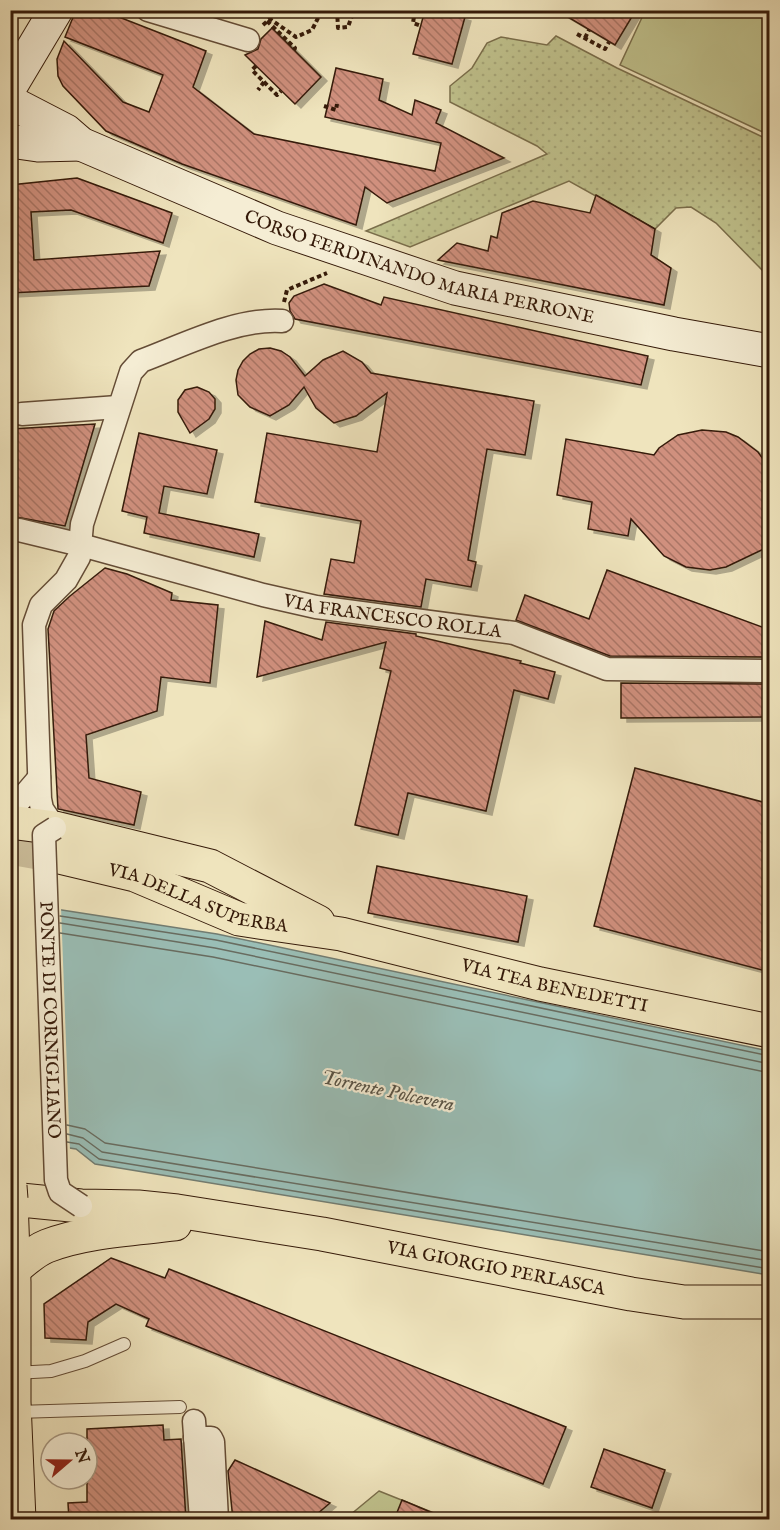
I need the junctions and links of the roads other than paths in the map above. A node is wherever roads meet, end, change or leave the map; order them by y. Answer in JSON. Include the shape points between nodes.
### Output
{"nodes":[{"id":1,"x":56,"y":10,"type":"edge"},
{"id":2,"x":148,"y":10,"type":"edge"},
{"id":3,"x":248,"y":40,"type":"road end"},
{"id":4,"x":10,"y":87,"type":"edge"},
{"id":5,"x":10,"y":102,"type":"edge"},
{"id":6,"x":49,"y":141,"type":"edge"},
{"id":7,"x":282,"y":321,"type":"road end"},
{"id":8,"x":770,"y":351,"type":"edge"},
{"id":9,"x":118,"y":407,"type":"junction"},
{"id":10,"x":22,"y":414,"type":"dead end"},
{"id":11,"x":19,"y":530,"type":"dead end"},
{"id":12,"x":81,"y":545,"type":"junction"},
{"id":13,"x":770,"y":671,"type":"edge"},
{"id":14,"x":39,"y":778,"type":"junction"},
{"id":15,"x":10,"y":812,"type":"edge"},
{"id":16,"x":10,"y":822,"type":"edge"},
{"id":17,"x":56,"y":842,"type":"junction"},
{"id":18,"x":770,"y":1031,"type":"edge"},
{"id":19,"x":10,"y":1186,"type":"edge"},
{"id":20,"x":11,"y":1199,"type":"edge"},
{"id":21,"x":81,"y":1206,"type":"junction"},
{"id":22,"x":224,"y":1218,"type":"junction"},
{"id":23,"x":12,"y":1277,"type":"edge"},
{"id":24,"x":770,"y":1302,"type":"edge"},
{"id":25,"x":124,"y":1344,"type":"dead end"},
{"id":26,"x":13,"y":1374,"type":"junction"},
{"id":27,"x":14,"y":1413,"type":"junction"},
{"id":28,"x":190,"y":1422,"type":"junction"},
{"id":29,"x":19,"y":1520,"type":"edge"},
{"id":30,"x":201,"y":1520,"type":"edge"},
{"id":31,"x":217,"y":1520,"type":"edge"}],
"edges":[{"from":1,"to":4,"type":"main road"},
{"from":2,"to":3,"type":"street"},
{"from":5,"to":6,"type":"main road","name":"CORSO FERDINANDO MARIA PERRONE"},
{"from":6,"to":8,"type":"main road","name":"CORSO FERDINANDO MARIA PERRONE","via":[[277,228],[455,288]]},
{"from":7,"to":9,"type":"street","via":[[256,321],[141,361],[131,372]]},
{"from":9,"to":10,"type":"street"},
{"from":9,"to":12,"type":"street","via":[[82,524]]},
{"from":11,"to":12,"type":"street","name":"VIA FRANCESCO ROLLA"},
{"from":12,"to":13,"type":"street","name":"VIA FRANCESCO ROLLA","via":[[316,607],[514,633],[607,669]]},
{"from":12,"to":14,"type":"street","via":[[66,580],[41,605],[34,625]]},
{"from":14,"to":15,"type":"street"},
{"from":14,"to":17,"type":"street","via":[[42,809]]},
{"from":16,"to":17,"type":"main road","name":"VIA TEA BENEDETTI"},
{"from":17,"to":18,"type":"main road","name":"VIA TEA BENEDETTI","via":[[210,866],[341,934],[540,984]]},
{"from":17,"to":21,"type":"street","name":"PONTE DI CORNIGLIANO","bridge":true,"via":[[44,835],[56,1180],[60,1192]]},
{"from":19,"to":20,"type":"main road","bridge":true},
{"from":20,"to":21,"type":"main road","name":"VIA GIORGIO PERLASCA"},
{"from":20,"to":23,"type":"main road"},
{"from":21,"to":22,"type":"main road","name":"VIA GIORGIO PERLASCA","via":[[138,1207]]},
{"from":22,"to":23,"type":"main road","name":"VIA GIORGIO PERLASCA","via":[[121,1231],[46,1246]]},
{"from":22,"to":24,"type":"main road","name":"VIA GIORGIO PERLASCA","via":[[630,1294],[684,1302]]},
{"from":23,"to":26,"type":"main road"},
{"from":25,"to":26,"type":"lane","via":[[51,1371]]},
{"from":26,"to":27,"type":"main road"},
{"from":27,"to":28,"type":"lane"},
{"from":27,"to":29,"type":"main road"},
{"from":28,"to":30,"type":"street"},
{"from":28,"to":31,"type":"street","via":[[213,1442]]}]}
